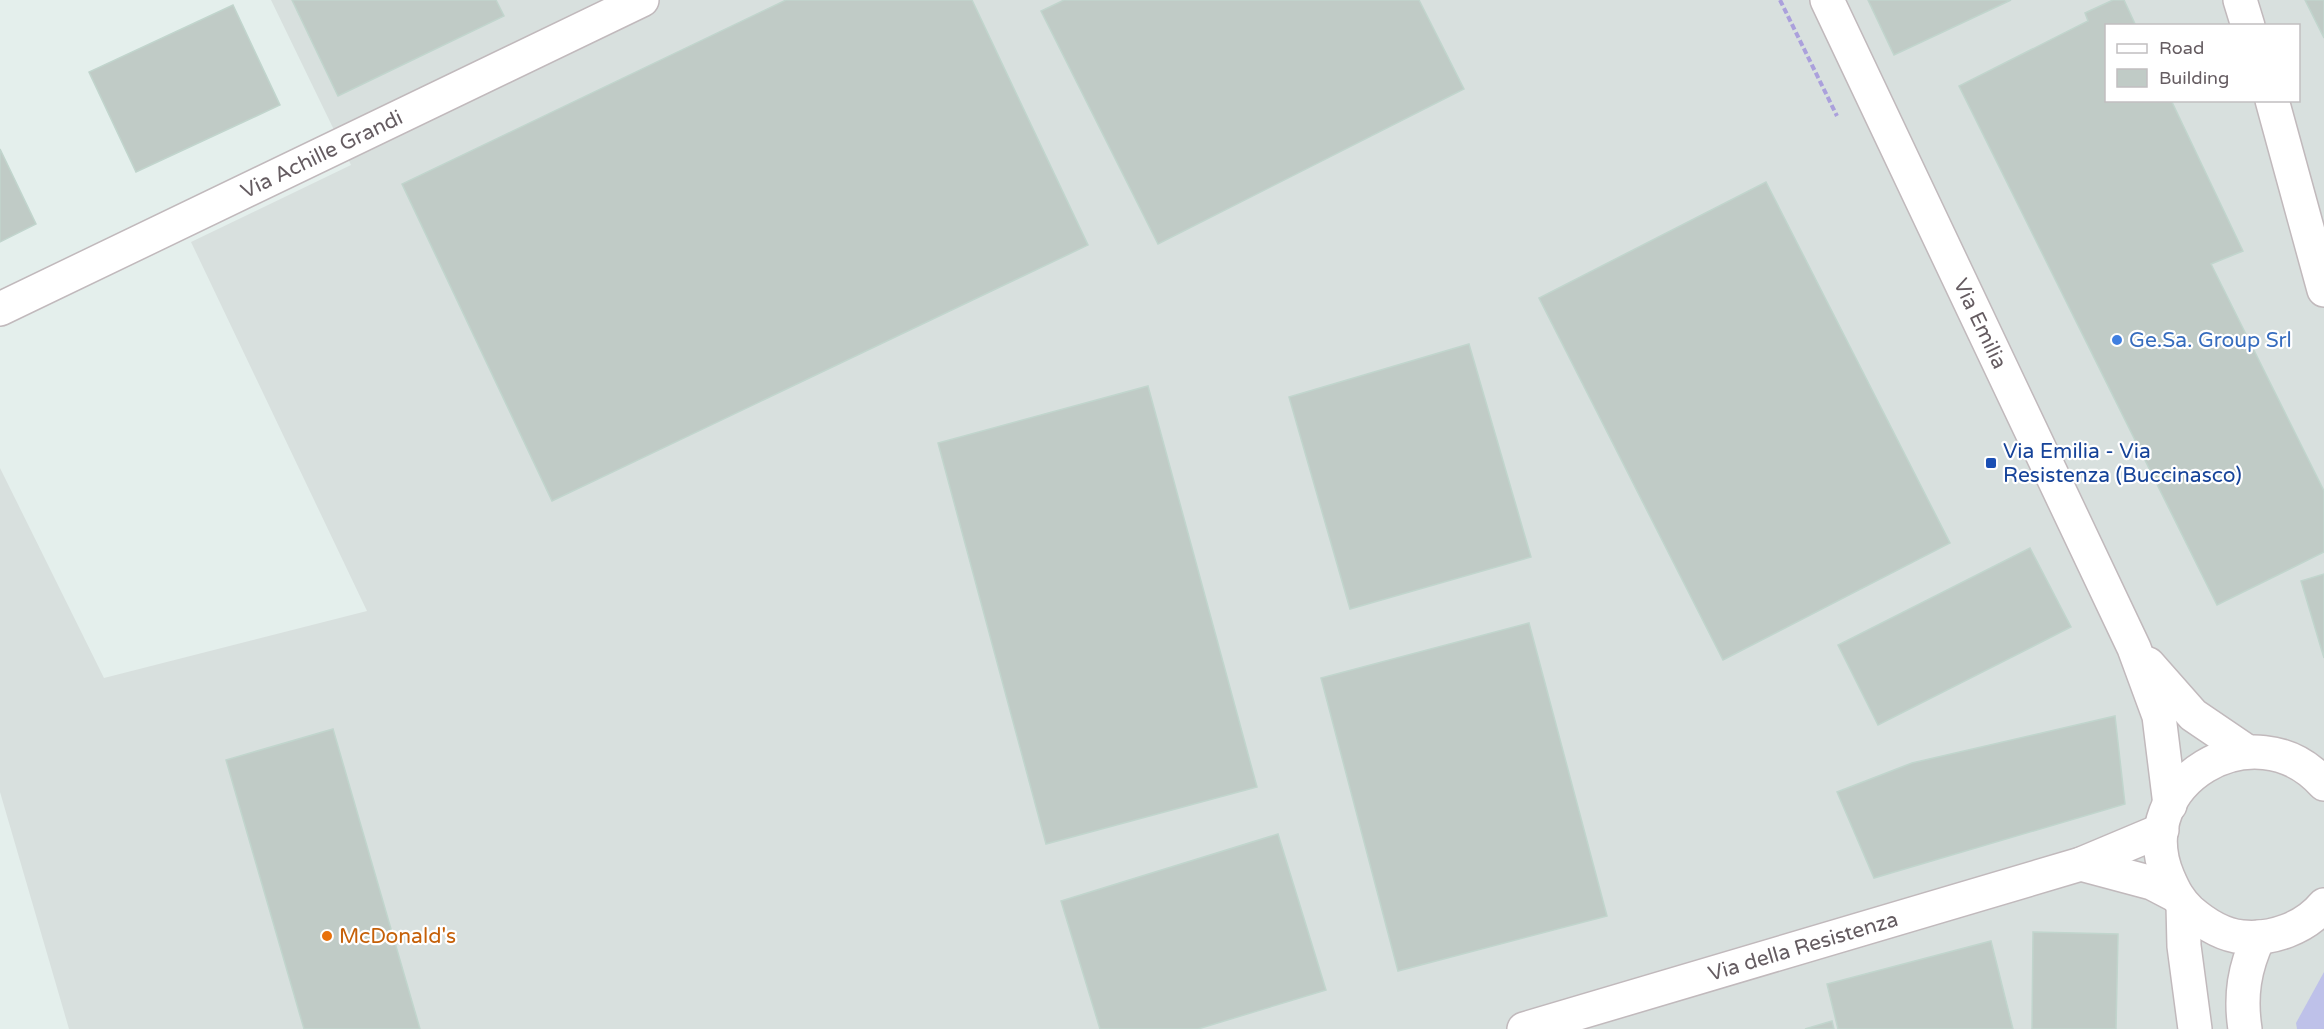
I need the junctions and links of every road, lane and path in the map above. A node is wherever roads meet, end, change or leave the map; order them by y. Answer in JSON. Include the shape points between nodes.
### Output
{"nodes":[{"id":1,"x":642,"y":0,"type":"edge"},
{"id":2,"x":1827,"y":0,"type":"edge"},
{"id":3,"x":2240,"y":0,"type":"edge"},
{"id":4,"x":2247,"y":24,"type":"edge"},
{"id":5,"x":2273,"y":102,"type":"edge"},
{"id":6,"x":2324,"y":291,"type":"edge"},
{"id":7,"x":0,"y":309,"type":"edge"},
{"id":8,"x":2134,"y":648,"type":"junction"},
{"id":9,"x":2246,"y":752,"type":"junction"},
{"id":10,"x":2311,"y":764,"type":"edge"},
{"id":11,"x":2324,"y":784,"type":"edge"},
{"id":12,"x":2166,"y":817,"type":"junction"},
{"id":13,"x":2081,"y":864,"type":"junction"},
{"id":14,"x":2179,"y":900,"type":"junction"},
{"id":15,"x":2324,"y":905,"type":"edge"},
{"id":16,"x":2259,"y":938,"type":"junction"},
{"id":17,"x":1524,"y":1029,"type":"edge"},
{"id":18,"x":2195,"y":1029,"type":"edge"},
{"id":19,"x":2245,"y":1029,"type":"edge"}],
"edges":[{"from":1,"to":7,"type":"street","name":"Via Achille Grandi"},
{"from":2,"to":8,"type":"street","name":"Via Emilia"},
{"from":3,"to":4,"type":"street"},
{"from":5,"to":6,"type":"street"},
{"from":8,"to":9,"type":"street","name":"Via Emilia","via":[[2193,716]]},
{"from":8,"to":12,"type":"street","name":"Via Emilia","via":[[2159,716]]},
{"from":9,"to":10,"type":"street","via":[[2267,752]]},
{"from":9,"to":12,"type":"street","via":[[2213,761],[2192,775]]},
{"from":10,"to":11,"type":"street"},
{"from":12,"to":13,"type":"street","name":"Via della Resistenza"},
{"from":12,"to":14,"type":"street","name":"Via Emilia","via":[[2163,866]]},
{"from":13,"to":14,"type":"street","via":[[2152,883]]},
{"from":13,"to":17,"type":"street","name":"Via della Resistenza"},
{"from":14,"to":16,"type":"street","via":[[2203,923],[2224,933]]},
{"from":14,"to":18,"type":"street"},
{"from":15,"to":16,"type":"street","via":[[2300,925]]},
{"from":16,"to":19,"type":"street","via":[[2244,976]]}]}
